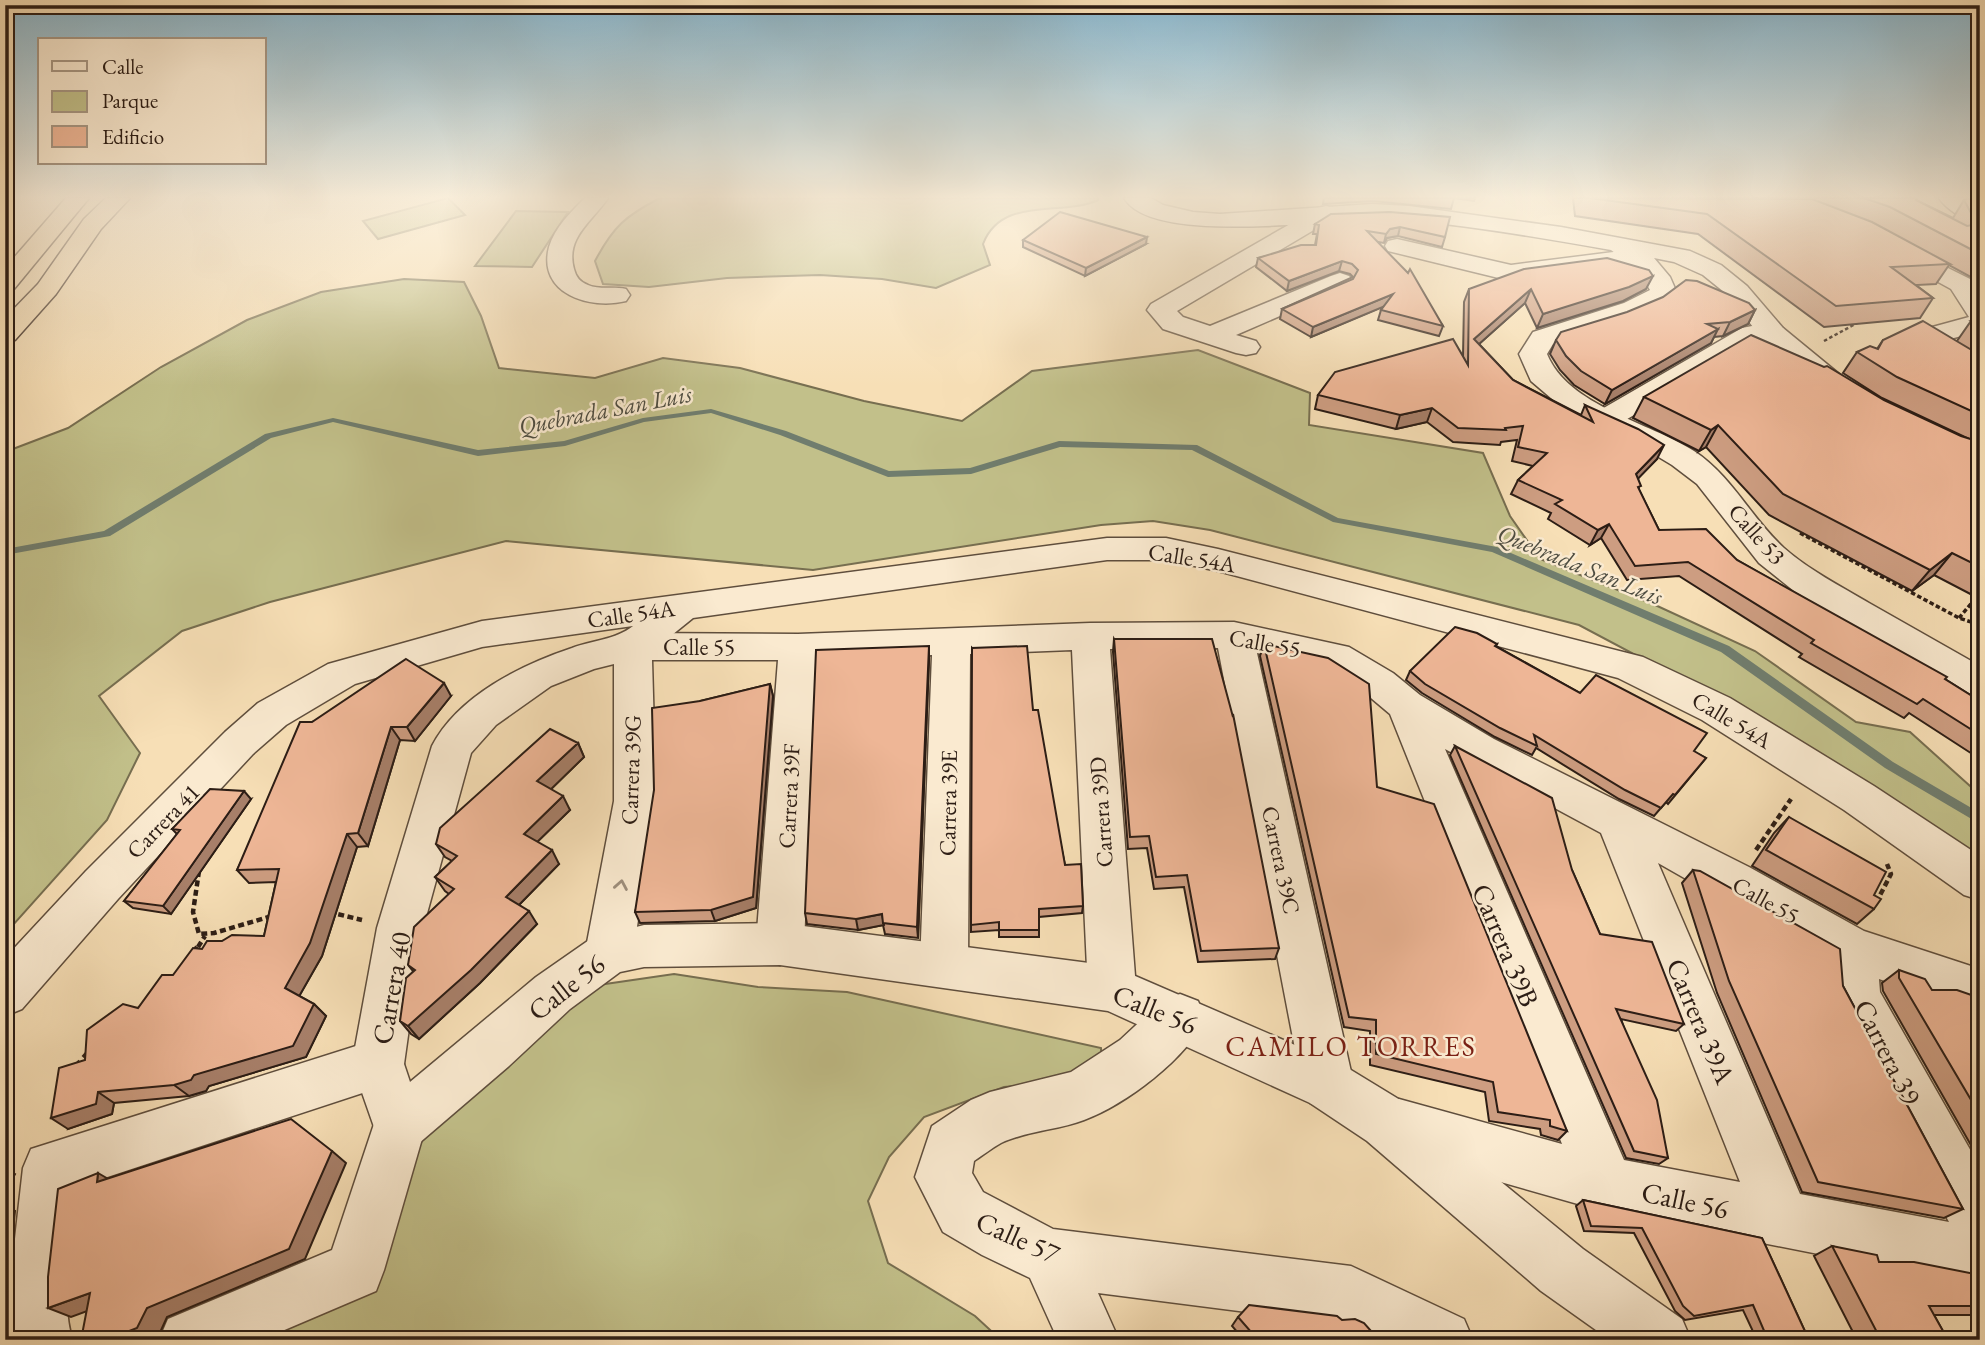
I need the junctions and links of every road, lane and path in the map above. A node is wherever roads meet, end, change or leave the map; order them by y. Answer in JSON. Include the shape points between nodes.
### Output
{"nodes":[{"id":1,"x":25,"y":261,"type":"edge"},
{"id":2,"x":67,"y":261,"type":"edge"},
{"id":3,"x":561,"y":261,"type":"edge"},
{"id":4,"x":1244,"y":261,"type":"edge"},
{"id":5,"x":1459,"y":261,"type":"edge"},
{"id":6,"x":1570,"y":261,"type":"edge"},
{"id":7,"x":1639,"y":261,"type":"edge"},
{"id":8,"x":1692,"y":261,"type":"edge"},
{"id":9,"x":1918,"y":261,"type":"edge"},
{"id":10,"x":1340,"y":281,"type":"edge"},
{"id":11,"x":5,"y":284,"type":"edge"},
{"id":12,"x":617,"y":295,"type":"dead end"},
{"id":13,"x":1980,"y":314,"type":"edge"},
{"id":14,"x":1867,"y":318,"type":"edge"},
{"id":15,"x":1980,"y":323,"type":"edge"},
{"id":16,"x":5,"y":334,"type":"edge"},
{"id":17,"x":1773,"y":334,"type":"junction"},
{"id":18,"x":1210,"y":337,"type":"junction"},
{"id":19,"x":1246,"y":347,"type":"dead end"},
{"id":20,"x":1958,"y":357,"type":"edge"},
{"id":21,"x":1837,"y":387,"type":"junction"},
{"id":22,"x":1867,"y":406,"type":"edge"},
{"id":23,"x":1606,"y":419,"type":"junction"},
{"id":24,"x":1809,"y":523,"type":"edge"},
{"id":25,"x":1980,"y":593,"type":"edge"},
{"id":26,"x":681,"y":608,"type":"junction"},
{"id":27,"x":1959,"y":618,"type":"junction"},
{"id":28,"x":1980,"y":625,"type":"edge"},
{"id":29,"x":1234,"y":635,"type":"junction"},
{"id":30,"x":1090,"y":636,"type":"junction"},
{"id":31,"x":951,"y":641,"type":"junction"},
{"id":32,"x":633,"y":646,"type":"junction"},
{"id":33,"x":798,"y":647,"type":"junction"},
{"id":34,"x":342,"y":674,"type":"joint"},
{"id":35,"x":1980,"y":684,"type":"edge"},
{"id":36,"x":1406,"y":706,"type":"junction"},
{"id":37,"x":482,"y":714,"type":"joint"},
{"id":38,"x":1794,"y":758,"type":"junction"},
{"id":39,"x":1618,"y":822,"type":"junction"},
{"id":40,"x":201,"y":861,"type":"edge"},
{"id":41,"x":1886,"y":861,"type":"dead end"},
{"id":42,"x":1733,"y":881,"type":"junction"},
{"id":43,"x":1980,"y":881,"type":"edge"},
{"id":44,"x":284,"y":914,"type":"edge"},
{"id":45,"x":205,"y":936,"type":"junction"},
{"id":46,"x":780,"y":944,"type":"junction"},
{"id":47,"x":1851,"y":948,"type":"junction"},
{"id":48,"x":609,"y":953,"type":"junction"},
{"id":49,"x":192,"y":957,"type":"edge"},
{"id":50,"x":944,"y":965,"type":"junction"},
{"id":51,"x":1112,"y":989,"type":"junction"},
{"id":52,"x":1980,"y":992,"type":"edge"},
{"id":53,"x":5,"y":993,"type":"edge"},
{"id":54,"x":1180,"y":1018,"type":"junction"},
{"id":55,"x":100,"y":1042,"type":"edge"},
{"id":56,"x":378,"y":1064,"type":"junction"},
{"id":57,"x":75,"y":1070,"type":"edge"},
{"id":58,"x":1328,"y":1085,"type":"junction"},
{"id":59,"x":1387,"y":1122,"type":"junction"},
{"id":60,"x":399,"y":1125,"type":"junction"},
{"id":61,"x":1605,"y":1184,"type":"junction"},
{"id":62,"x":1783,"y":1220,"type":"junction"},
{"id":63,"x":1980,"y":1223,"type":"edge"},
{"id":64,"x":1980,"y":1257,"type":"edge"},
{"id":65,"x":1050,"y":1258,"type":"junction"},
{"id":66,"x":43,"y":1340,"type":"edge"},
{"id":67,"x":189,"y":1340,"type":"edge"},
{"id":68,"x":1089,"y":1340,"type":"edge"},
{"id":69,"x":1443,"y":1340,"type":"edge"},
{"id":70,"x":1661,"y":1340,"type":"edge"}],
"edges":[{"from":1,"to":11,"type":"highway"},
{"from":2,"to":16,"type":"highway"},
{"from":3,"to":12,"type":"street","via":[[567,285],[581,293]]},
{"from":4,"to":18,"type":"street","via":[[1160,310],[1173,323]]},
{"from":5,"to":6,"type":"street","via":[[1511,273]]},
{"from":7,"to":23,"type":"street","name":"Calle 53","via":[[1659,278],[1664,293],[1633,309],[1543,338],[1533,354],[1541,375],[1575,404]]},
{"from":8,"to":17,"type":"street","via":[[1738,291]]},
{"from":9,"to":13,"type":"street","via":[[1961,284]]},
{"from":10,"to":18,"type":"street"},
{"from":14,"to":21,"type":"path","via":[[1827,337],[1817,353]]},
{"from":15,"to":20,"type":"street","via":[[1924,338]]},
{"from":17,"to":21,"type":"street"},
{"from":17,"to":23,"type":"street","via":[[1752,334]]},
{"from":18,"to":19,"type":"street"},
{"from":21,"to":22,"type":"street"},
{"from":23,"to":35,"type":"street","name":"Calle 53","via":[[1663,447],[1708,477],[1771,555],[1807,583]]},
{"from":24,"to":27,"type":"path","via":[[1800,533]]},
{"from":25,"to":27,"type":"path"},
{"from":26,"to":32,"type":"street"},
{"from":26,"to":34,"type":"street","name":"Calle 54A","via":[[482,634]]},
{"from":26,"to":38,"type":"street","name":"Calle 54A","via":[[1107,549],[1167,549],[1629,667],[1716,709]]},
{"from":27,"to":28,"type":"path"},
{"from":29,"to":30,"type":"street","name":"Calle 55"},
{"from":29,"to":36,"type":"street","name":"Calle 55","via":[[1336,657]]},
{"from":29,"to":58,"type":"street","name":"Carrera 39C"},
{"from":30,"to":31,"type":"street","name":"Calle 55"},
{"from":30,"to":51,"type":"street","name":"Carrera 39D"},
{"from":31,"to":33,"type":"street","name":"Calle 55"},
{"from":31,"to":50,"type":"street","name":"Carrera 39E"},
{"from":32,"to":33,"type":"street","name":"Calle 55"},
{"from":32,"to":37,"type":"street","name":"Calle 55","via":[[586,657],[537,676]]},
{"from":48,"to":32,"type":"street","name":"Carrera 39G","one_way":true,"via":[[635,801]]},
{"from":33,"to":46,"type":"street","name":"Carrera 39F"},
{"from":34,"to":53,"type":"street","name":"Carrera 41","via":[[272,714],[239,743]]},
{"from":36,"to":39,"type":"street","name":"Calle 55","via":[[1479,750]]},
{"from":36,"to":61,"type":"street","name":"Carrera 39B"},
{"from":37,"to":56,"type":"street","name":"Carrera 40","via":[[452,746],[400,928]]},
{"from":38,"to":42,"type":"path","via":[[1790,802]]},
{"from":38,"to":43,"type":"street","name":"Calle 54A"},
{"from":39,"to":42,"type":"street","name":"Calle 55"},
{"from":39,"to":62,"type":"street","name":"Carrera 39A"},
{"from":40,"to":45,"type":"path","via":[[193,900],[196,930]]},
{"from":41,"to":47,"type":"path","via":[[1891,874]]},
{"from":42,"to":47,"type":"street","name":"Calle 55"},
{"from":44,"to":45,"type":"path","via":[[259,916]]},
{"from":45,"to":49,"type":"path"},
{"from":46,"to":48,"type":"street","name":"Calle 56","via":[[644,946]]},
{"from":46,"to":50,"type":"street","name":"Calle 56"},
{"from":47,"to":52,"type":"street","name":"Calle 55"},
{"from":47,"to":63,"type":"street","name":"Carrera 39","via":[[1856,997]]},
{"from":48,"to":60,"type":"street","name":"Calle 56","via":[[552,993]]},
{"from":50,"to":51,"type":"street","name":"Calle 56"},
{"from":51,"to":54,"type":"street","name":"Calle 56"},
{"from":54,"to":58,"type":"street","name":"Calle 56"},
{"from":54,"to":65,"type":"street","name":"Calle 57","via":[[1138,1058],[1082,1095],[990,1119],[951,1144],[943,1177],[963,1212]]},
{"from":55,"to":57,"type":"path","via":[[79,1060]]},
{"from":56,"to":60,"type":"street","name":"Carrera 40"},
{"from":56,"to":66,"type":"street","via":[[50,1168],[39,1283],[39,1335]]},
{"from":58,"to":59,"type":"street","name":"Calle 56"},
{"from":59,"to":61,"type":"street","name":"Calle 56"},
{"from":59,"to":70,"type":"street","via":[[1562,1270]]},
{"from":60,"to":67,"type":"street","via":[[355,1270]]},
{"from":61,"to":62,"type":"street","name":"Calle 56"},
{"from":62,"to":64,"type":"street","name":"Calle 56"},
{"from":65,"to":68,"type":"street"},
{"from":65,"to":69,"type":"street","name":"Calle 57","via":[[1351,1296]]}]}
